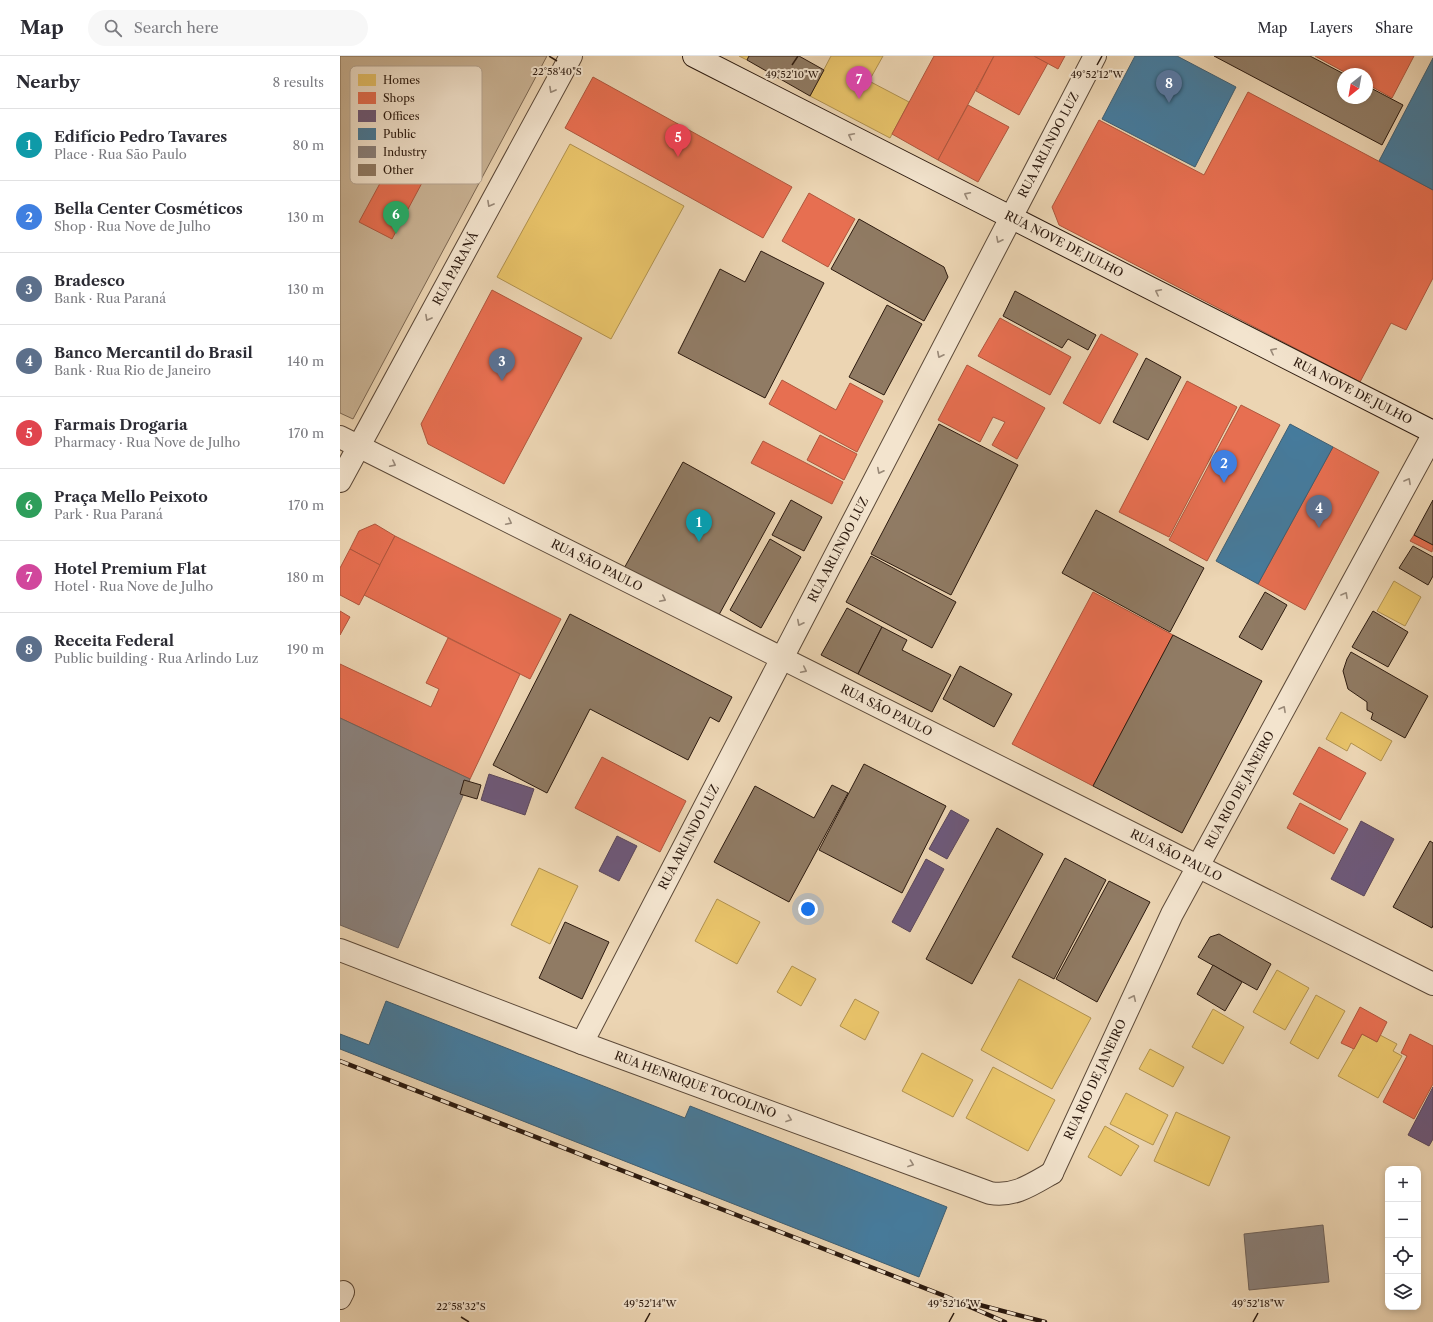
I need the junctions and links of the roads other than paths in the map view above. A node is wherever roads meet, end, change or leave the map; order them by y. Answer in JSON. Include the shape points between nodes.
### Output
{"nodes":[{"id":1,"x":571,"y":56,"type":"edge"},
{"id":2,"x":694,"y":56,"type":"edge"},
{"id":3,"x":1095,"y":56,"type":"edge"},
{"id":4,"x":1011,"y":217,"type":"junction"},
{"id":5,"x":1433,"y":433,"type":"edge"},
{"id":6,"x":349,"y":442,"type":"edge"},
{"id":7,"x":340,"y":481,"type":"edge"},
{"id":8,"x":782,"y":659,"type":"junction"},
{"id":9,"x":1197,"y":866,"type":"junction"},
{"id":10,"x":340,"y":950,"type":"edge"},
{"id":11,"x":1433,"y":984,"type":"edge"},
{"id":12,"x":582,"y":1043,"type":"junction"},
{"id":13,"x":1052,"y":1174,"type":"joint"}],
"edges":[{"from":1,"to":6,"type":"street","name":"RUA PARANÁ","one_way":true},
{"from":4,"to":2,"type":"street","name":"RUA NOVE DE JULHO","one_way":true},
{"from":3,"to":4,"type":"street","name":"RUA ARLINDO LUZ"},
{"from":5,"to":4,"type":"street","name":"RUA NOVE DE JULHO","one_way":true},
{"from":4,"to":8,"type":"street","name":"RUA ARLINDO LUZ","one_way":true},
{"from":9,"to":5,"type":"street","name":"RUA RIO DE JANEIRO","one_way":true},
{"from":6,"to":7,"type":"street","name":"RUA PARANÁ"},
{"from":6,"to":8,"type":"street","name":"RUA SÃO PAULO","one_way":true},
{"from":8,"to":9,"type":"street","name":"RUA SÃO PAULO","one_way":true},
{"from":8,"to":12,"type":"street","name":"RUA ARLINDO LUZ"},
{"from":9,"to":11,"type":"street","name":"RUA SÃO PAULO"},
{"from":13,"to":9,"type":"street","name":"RUA RIO DE JANEIRO","one_way":true,"via":[[1172,914]]},
{"from":10,"to":12,"type":"street","name":"RUA HENRIQUE TOCOLINO"},
{"from":12,"to":13,"type":"street","name":"RUA HENRIQUE TOCOLINO","one_way":true,"via":[[990,1193],[1010,1194]]}]}
